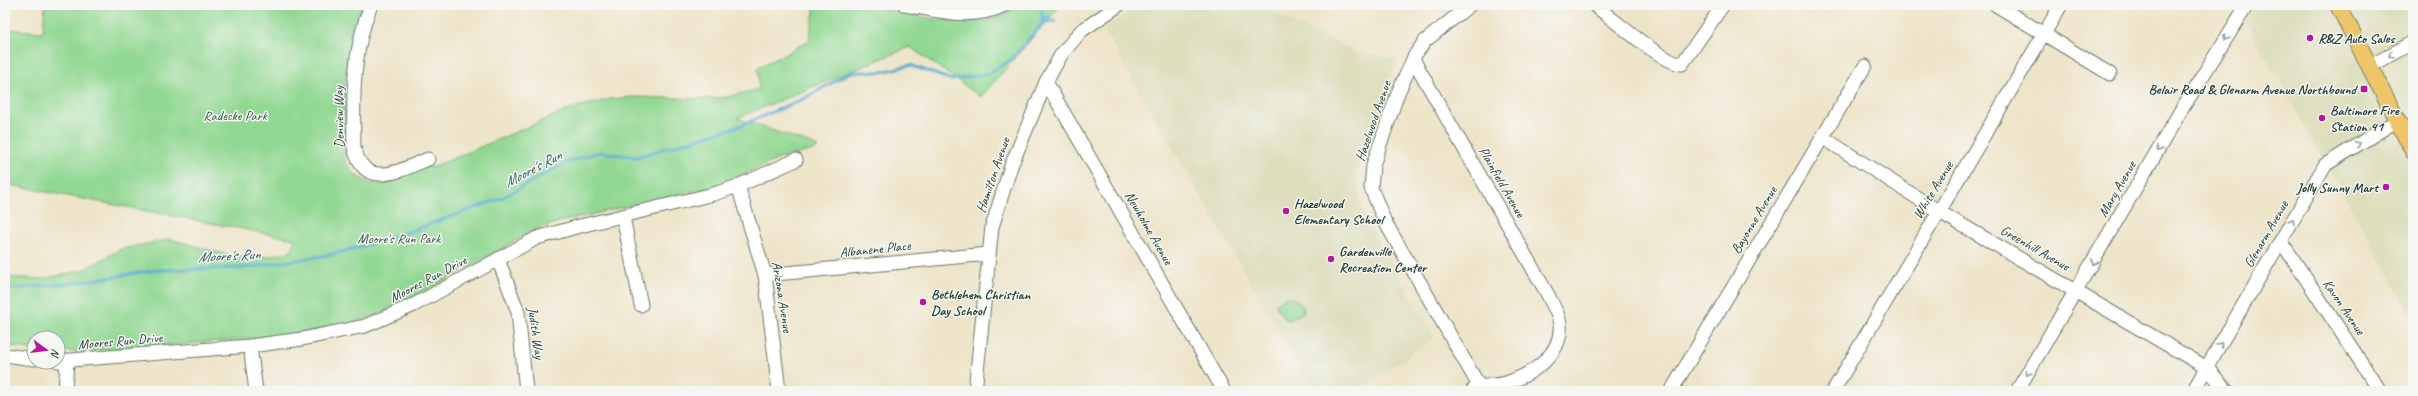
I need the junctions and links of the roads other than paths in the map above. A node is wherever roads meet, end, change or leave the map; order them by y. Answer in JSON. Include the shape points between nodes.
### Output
{"nodes":[{"id":1,"x":371,"y":5,"type":"edge"},
{"id":2,"x":907,"y":5,"type":"edge"},
{"id":3,"x":1005,"y":5,"type":"edge"},
{"id":4,"x":1119,"y":5,"type":"edge"},
{"id":5,"x":1470,"y":5,"type":"edge"},
{"id":6,"x":1594,"y":5,"type":"edge"},
{"id":7,"x":1723,"y":5,"type":"edge"},
{"id":8,"x":1996,"y":5,"type":"edge"},
{"id":9,"x":2061,"y":5,"type":"edge"},
{"id":10,"x":2247,"y":5,"type":"edge"},
{"id":11,"x":2338,"y":5,"type":"edge"},
{"id":12,"x":2044,"y":34,"type":"junction"},
{"id":13,"x":2413,"y":42,"type":"edge"},
{"id":14,"x":1413,"y":59,"type":"junction"},
{"id":15,"x":1865,"y":66,"type":"dead end"},
{"id":16,"x":2369,"y":67,"type":"junction"},
{"id":17,"x":2110,"y":74,"type":"dead end"},
{"id":18,"x":1046,"y":82,"type":"junction"},
{"id":19,"x":2396,"y":121,"type":"junction"},
{"id":20,"x":1822,"y":137,"type":"junction"},
{"id":21,"x":2413,"y":151,"type":"edge"},
{"id":22,"x":428,"y":159,"type":"dead end"},
{"id":23,"x":796,"y":160,"type":"dead end"},
{"id":24,"x":738,"y":186,"type":"junction"},
{"id":25,"x":1938,"y":211,"type":"junction"},
{"id":26,"x":624,"y":217,"type":"junction"},
{"id":27,"x":2281,"y":241,"type":"junction"},
{"id":28,"x":988,"y":254,"type":"junction"},
{"id":29,"x":498,"y":259,"type":"junction"},
{"id":30,"x":765,"y":275,"type":"junction"},
{"id":31,"x":2078,"y":291,"type":"junction"},
{"id":32,"x":641,"y":305,"type":"dead end"},
{"id":33,"x":250,"y":346,"type":"junction"},
{"id":34,"x":5,"y":355,"type":"edge"},
{"id":35,"x":26,"y":358,"type":"edge"},
{"id":36,"x":66,"y":361,"type":"edge"},
{"id":37,"x":2207,"y":368,"type":"junction"},
{"id":38,"x":63,"y":370,"type":"edge"},
{"id":39,"x":1477,"y":389,"type":"edge"},
{"id":40,"x":66,"y":391,"type":"edge"},
{"id":41,"x":256,"y":391,"type":"edge"},
{"id":42,"x":526,"y":391,"type":"edge"},
{"id":43,"x":779,"y":391,"type":"edge"},
{"id":44,"x":975,"y":391,"type":"edge"},
{"id":45,"x":1224,"y":391,"type":"edge"},
{"id":46,"x":1671,"y":391,"type":"edge"},
{"id":47,"x":1833,"y":391,"type":"edge"},
{"id":48,"x":2017,"y":391,"type":"edge"},
{"id":49,"x":2193,"y":391,"type":"edge"},
{"id":50,"x":2228,"y":391,"type":"edge"},
{"id":51,"x":2380,"y":391,"type":"edge"}],
"edges":[{"from":1,"to":22,"type":"street","name":"Denview Way","via":[[359,42],[353,96],[354,147],[359,164],[368,173],[386,174]]},
{"from":2,"to":3,"type":"street","via":[[970,15]]},
{"from":4,"to":18,"type":"street","name":"Hamilton Avenue","via":[[1092,22],[1072,40]]},
{"from":5,"to":14,"type":"street","name":"Hazelwood Avenue","via":[[1425,41]]},
{"from":6,"to":7,"type":"street","via":[[1674,63],[1685,62]]},
{"from":8,"to":12,"type":"street"},
{"from":9,"to":12,"type":"street","name":"White Avenue"},
{"from":10,"to":31,"type":"street","name":"Mary Avenue","one_way":true,"via":[[2180,112]]},
{"from":11,"to":16,"type":"main road"},
{"from":12,"to":17,"type":"street"},
{"from":12,"to":25,"type":"street","name":"White Avenue"},
{"from":13,"to":16,"type":"street","one_way":true},
{"from":14,"to":39,"type":"street","name":"Hazelwood Avenue","via":[[1398,93],[1373,165],[1371,188],[1384,220]]},
{"from":14,"to":39,"type":"street","name":"Plainfield Avenue","via":[[1548,295],[1560,323],[1560,332],[1553,349],[1543,363],[1534,370],[1503,383]]},
{"from":15,"to":20,"type":"street","name":"Bayonne Avenue"},
{"from":16,"to":19,"type":"main road"},
{"from":18,"to":28,"type":"street","name":"Hamilton Avenue","via":[[1000,200]]},
{"from":18,"to":45,"type":"street","name":"Newholme Avenue"},
{"from":19,"to":21,"type":"main road"},
{"from":27,"to":19,"type":"street","name":"Glenarm Avenue","one_way":true,"via":[[2325,165]]},
{"from":20,"to":25,"type":"street","name":"Greenhill Avenue"},
{"from":20,"to":46,"type":"street","name":"Bayonne Avenue"},
{"from":23,"to":24,"type":"street","name":"Moores Run Drive"},
{"from":24,"to":26,"type":"street","name":"Moores Run Drive"},
{"from":24,"to":30,"type":"street","name":"Arizona Avenue"},
{"from":25,"to":31,"type":"street","name":"Greenhill Avenue"},
{"from":25,"to":47,"type":"street","name":"White Avenue"},
{"from":26,"to":29,"type":"street","name":"Moores Run Drive","via":[[537,238]]},
{"from":26,"to":32,"type":"street"},
{"from":37,"to":27,"type":"street","name":"Glenarm Avenue","one_way":true},
{"from":27,"to":51,"type":"street","name":"Kavon Avenue"},
{"from":28,"to":30,"type":"street","name":"Albanene Place"},
{"from":28,"to":44,"type":"street","name":"Hamilton Avenue"},
{"from":29,"to":33,"type":"street","name":"Moores Run Drive","via":[[414,305],[365,326],[302,339]]},
{"from":29,"to":42,"type":"street","name":"Judith Way","via":[[518,312]]},
{"from":30,"to":43,"type":"street","name":"Arizona Avenue"},
{"from":31,"to":37,"type":"street","name":"Greenhill Avenue"},
{"from":31,"to":48,"type":"street","name":"Mary Avenue","one_way":true},
{"from":33,"to":36,"type":"street","name":"Moores Run Drive"},
{"from":33,"to":41,"type":"street"},
{"from":34,"to":35,"type":"street"},
{"from":37,"to":49,"type":"street","name":"Glenarm Avenue"},
{"from":37,"to":50,"type":"street","name":"Greenhill Avenue"},
{"from":38,"to":40,"type":"street"}]}
